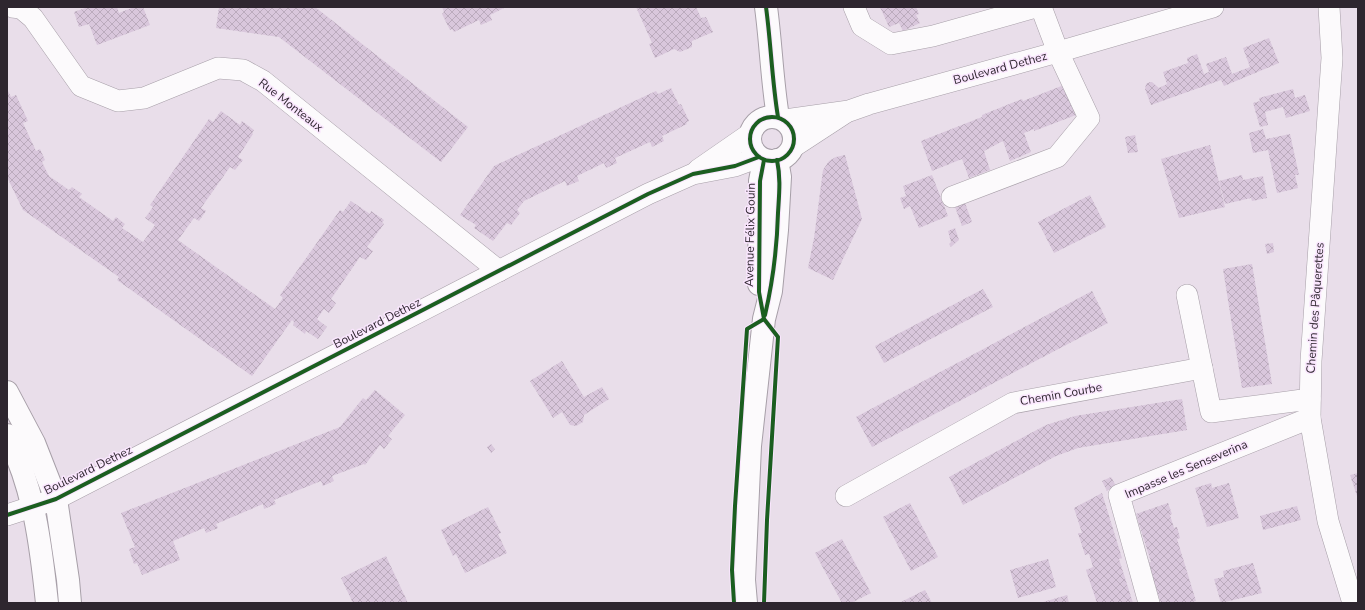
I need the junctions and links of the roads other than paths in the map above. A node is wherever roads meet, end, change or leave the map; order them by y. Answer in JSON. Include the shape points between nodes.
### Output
{"nodes":[{"id":1,"x":12,"y":7,"type":"edge"},
{"id":2,"x":766,"y":7,"type":"edge"},
{"id":3,"x":854,"y":7,"type":"edge"},
{"id":4,"x":1036,"y":7,"type":"edge"},
{"id":5,"x":1041,"y":7,"type":"edge"},
{"id":6,"x":1213,"y":7,"type":"edge"},
{"id":7,"x":1328,"y":7,"type":"edge"},
{"id":8,"x":1058,"y":52,"type":"junction"},
{"id":9,"x":849,"y":111,"type":"junction"},
{"id":10,"x":776,"y":118,"type":"junction"},
{"id":11,"x":750,"y":134,"type":"junction"},
{"id":12,"x":773,"y":156,"type":"junction"},
{"id":13,"x":693,"y":174,"type":"junction"},
{"id":14,"x":952,"y":197,"type":"dead end"},
{"id":15,"x":499,"y":271,"type":"junction"},
{"id":16,"x":1187,"y":295,"type":"dead end"},
{"id":17,"x":1202,"y":368,"type":"junction"},
{"id":18,"x":7,"y":392,"type":"edge"},
{"id":19,"x":1310,"y":408,"type":"junction"},
{"id":20,"x":7,"y":435,"type":"edge"},
{"id":21,"x":846,"y":496,"type":"dead end"},
{"id":22,"x":56,"y":499,"type":"junction"},
{"id":23,"x":33,"y":506,"type":"junction"},
{"id":24,"x":7,"y":515,"type":"edge"},
{"id":25,"x":47,"y":603,"type":"edge"},
{"id":26,"x":70,"y":603,"type":"edge"},
{"id":27,"x":746,"y":603,"type":"edge"},
{"id":28,"x":1149,"y":603,"type":"edge"},
{"id":29,"x":1354,"y":603,"type":"edge"}],
"edges":[{"from":1,"to":15,"type":"street","name":"Rue Monteaux","via":[[21,8],[33,18],[82,86],[118,101],[144,98],[218,68],[243,70],[263,81]]},
{"from":2,"to":10,"type":"main road","name":"Avenue Félix Gouin"},
{"from":3,"to":4,"type":"street","via":[[862,26],[891,44],[933,36]]},
{"from":5,"to":8,"type":"street"},
{"from":6,"to":8,"type":"street","name":"Boulevard Dethez"},
{"from":7,"to":19,"type":"street","name":"Chemin des Pâquerettes","via":[[1332,58]]},
{"from":8,"to":9,"type":"street","name":"Boulevard Dethez"},
{"from":8,"to":14,"type":"street","via":[[1089,118],[1057,157]]},
{"from":9,"to":10,"type":"street","name":"Boulevard Dethez"},
{"from":9,"to":12,"type":"street","name":"Boulevard Dethez"},
{"from":10,"to":11,"type":"main road","via":[[758,121]]},
{"from":10,"to":12,"type":"main road","name":"Avenue Félix Gouin","via":[[790,125],[794,139]]},
{"from":11,"to":12,"type":"main road","name":"Avenue Félix Gouin","via":[[751,148]]},
{"from":11,"to":13,"type":"street"},
{"from":12,"to":13,"type":"street","name":"Boulevard Dethez"},
{"from":12,"to":27,"type":"main road","name":"Avenue Félix Gouin","via":[[780,177],[778,230],[771,291],[764,319],[750,446],[744,580]]},
{"from":13,"to":15,"type":"street","name":"Boulevard Dethez","via":[[648,194]]},
{"from":15,"to":22,"type":"street","name":"Boulevard Dethez"},
{"from":16,"to":17,"type":"street"},
{"from":17,"to":19,"type":"street","via":[[1211,412]]},
{"from":17,"to":21,"type":"street","name":"Chemin Courbe","via":[[1013,403]]},
{"from":18,"to":22,"type":"main road","via":[[34,443]]},
{"from":19,"to":28,"type":"street","name":"Impasse les Senseverina","via":[[1120,495]]},
{"from":19,"to":29,"type":"street","name":"Chemin des Pâquerettes","via":[[1328,521]]},
{"from":20,"to":23,"type":"main road","via":[[15,451]]},
{"from":22,"to":23,"type":"street","name":"Boulevard Dethez"},
{"from":22,"to":26,"type":"main road"},
{"from":23,"to":24,"type":"street","name":"Boulevard Dethez"},
{"from":23,"to":25,"type":"main road"}]}
